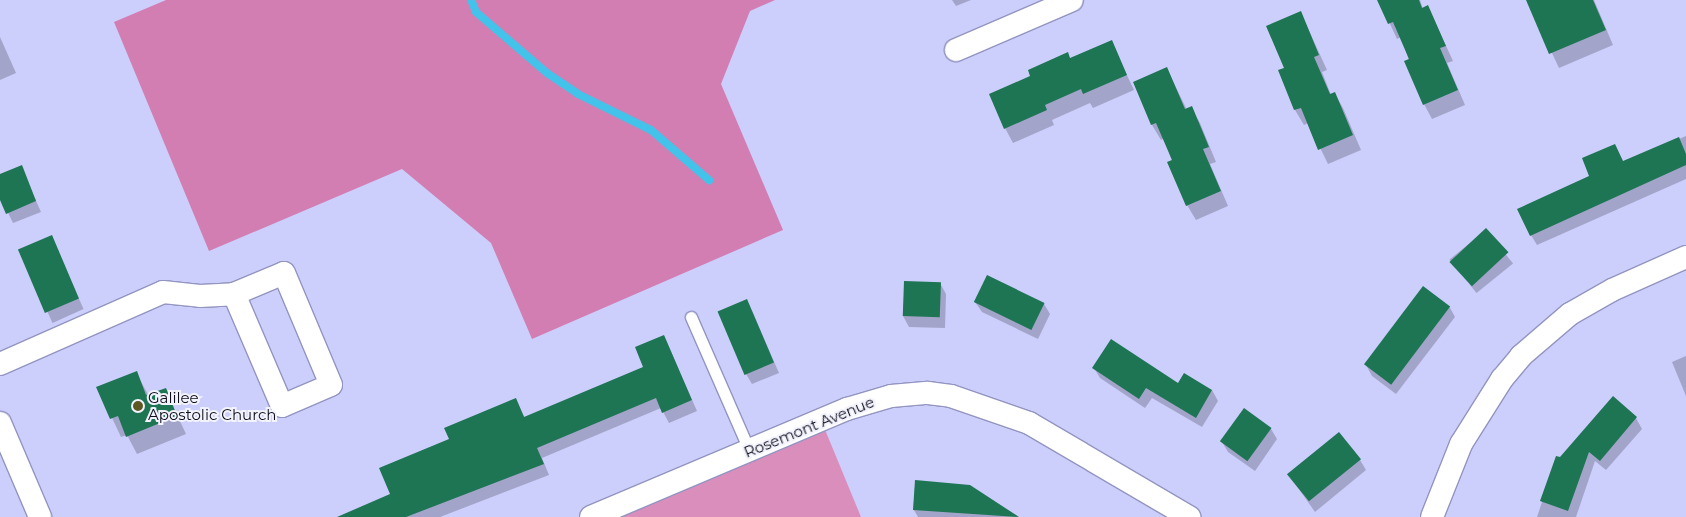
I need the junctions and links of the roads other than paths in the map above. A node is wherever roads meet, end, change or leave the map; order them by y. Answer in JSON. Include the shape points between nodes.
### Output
{"nodes":[{"id":1,"x":1072,"y":0,"type":"edge"},
{"id":2,"x":956,"y":50,"type":"dead end"},
{"id":3,"x":1686,"y":257,"type":"edge"},
{"id":4,"x":234,"y":294,"type":"junction"},
{"id":5,"x":691,"y":317,"type":"dead end"},
{"id":6,"x":0,"y":364,"type":"edge"},
{"id":7,"x":0,"y":423,"type":"edge"},
{"id":8,"x":749,"y":450,"type":"junction"},
{"id":9,"x":40,"y":517,"type":"edge"},
{"id":10,"x":590,"y":517,"type":"edge"},
{"id":11,"x":1189,"y":517,"type":"edge"},
{"id":12,"x":1432,"y":517,"type":"edge"}],
"edges":[{"from":1,"to":2,"type":"street"},
{"from":3,"to":12,"type":"street","via":[[1612,290],[1570,314],[1521,356],[1496,388],[1461,444]]},
{"from":4,"to":4,"type":"street","via":[[284,273],[331,385],[282,406]]},
{"from":4,"to":6,"type":"street","via":[[200,296],[163,292]]},
{"from":5,"to":8,"type":"lane"},
{"from":7,"to":9,"type":"street"},
{"from":8,"to":10,"type":"street","name":"Rosemont Avenue"},
{"from":8,"to":11,"type":"street","name":"Rosemont Avenue","via":[[874,400],[928,393],[951,396],[1029,423]]}]}
